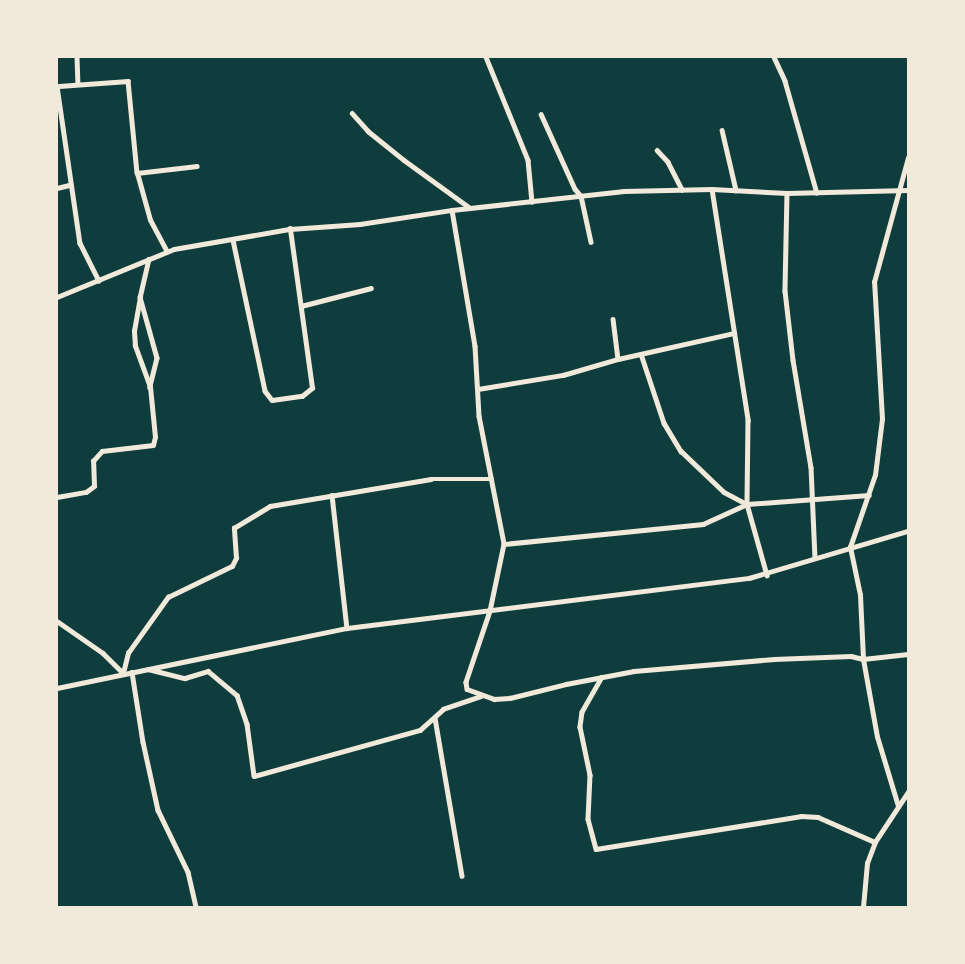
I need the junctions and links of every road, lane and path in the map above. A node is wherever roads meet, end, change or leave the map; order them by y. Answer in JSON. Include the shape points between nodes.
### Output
{"nodes":[{"id":1,"x":77,"y":57,"type":"edge"},
{"id":2,"x":486,"y":57,"type":"edge"},
{"id":3,"x":774,"y":57,"type":"edge"},
{"id":4,"x":78,"y":82,"type":"junction"},
{"id":5,"x":58,"y":86,"type":"edge"},
{"id":6,"x":352,"y":113,"type":"dead end"},
{"id":7,"x":541,"y":114,"type":"dead end"},
{"id":8,"x":722,"y":130,"type":"dead end"},
{"id":9,"x":657,"y":150,"type":"dead end"},
{"id":10,"x":908,"y":158,"type":"edge"},
{"id":11,"x":197,"y":166,"type":"dead end"},
{"id":12,"x":137,"y":173,"type":"junction"},
{"id":13,"x":69,"y":185,"type":"junction"},
{"id":14,"x":57,"y":188,"type":"edge"},
{"id":15,"x":712,"y":189,"type":"junction"},
{"id":16,"x":908,"y":189,"type":"edge"},
{"id":17,"x":682,"y":190,"type":"junction"},
{"id":18,"x":736,"y":190,"type":"junction"},
{"id":19,"x":897,"y":190,"type":"junction"},
{"id":20,"x":817,"y":193,"type":"junction"},
{"id":21,"x":787,"y":194,"type":"junction"},
{"id":22,"x":581,"y":196,"type":"junction"},
{"id":23,"x":532,"y":202,"type":"junction"},
{"id":24,"x":470,"y":208,"type":"junction"},
{"id":25,"x":452,"y":210,"type":"junction"},
{"id":26,"x":290,"y":229,"type":"junction"},
{"id":27,"x":233,"y":240,"type":"junction"},
{"id":28,"x":591,"y":242,"type":"dead end"},
{"id":29,"x":167,"y":252,"type":"junction"},
{"id":30,"x":149,"y":259,"type":"junction"},
{"id":31,"x":99,"y":281,"type":"junction"},
{"id":32,"x":371,"y":288,"type":"dead end"},
{"id":33,"x":57,"y":297,"type":"edge"},
{"id":34,"x":140,"y":297,"type":"junction"},
{"id":35,"x":301,"y":306,"type":"junction"},
{"id":36,"x":613,"y":320,"type":"dead end"},
{"id":37,"x":734,"y":333,"type":"junction"},
{"id":38,"x":641,"y":354,"type":"junction"},
{"id":39,"x":618,"y":359,"type":"junction"},
{"id":40,"x":150,"y":387,"type":"junction"},
{"id":41,"x":478,"y":389,"type":"junction"},
{"id":42,"x":492,"y":478,"type":"junction"},
{"id":43,"x":332,"y":495,"type":"junction"},
{"id":44,"x":868,"y":495,"type":"junction"},
{"id":45,"x":57,"y":496,"type":"edge"},
{"id":46,"x":812,"y":500,"type":"junction"},
{"id":47,"x":747,"y":504,"type":"junction"},
{"id":48,"x":908,"y":531,"type":"edge"},
{"id":49,"x":504,"y":544,"type":"junction"},
{"id":50,"x":850,"y":547,"type":"junction"},
{"id":51,"x":815,"y":558,"type":"junction"},
{"id":52,"x":767,"y":575,"type":"junction"},
{"id":53,"x":490,"y":611,"type":"junction"},
{"id":54,"x":57,"y":621,"type":"edge"},
{"id":55,"x":347,"y":628,"type":"junction"},
{"id":56,"x":908,"y":654,"type":"edge"},
{"id":57,"x":863,"y":659,"type":"junction"},
{"id":58,"x":146,"y":668,"type":"junction"},
{"id":59,"x":132,"y":672,"type":"junction"},
{"id":60,"x":123,"y":673,"type":"junction"},
{"id":61,"x":602,"y":677,"type":"junction"},
{"id":62,"x":57,"y":688,"type":"edge"},
{"id":63,"x":483,"y":696,"type":"junction"},
{"id":64,"x":435,"y":718,"type":"junction"},
{"id":65,"x":908,"y":792,"type":"edge"},
{"id":66,"x":898,"y":806,"type":"junction"},
{"id":67,"x":875,"y":842,"type":"junction"},
{"id":68,"x":462,"y":876,"type":"dead end"},
{"id":69,"x":196,"y":907,"type":"edge"},
{"id":70,"x":863,"y":907,"type":"edge"}],
"edges":[{"from":1,"to":4,"type":"street"},
{"from":2,"to":23,"type":"street","via":[[528,160]]},
{"from":3,"to":20,"type":"street","via":[[785,81]]},
{"from":4,"to":5,"type":"street"},
{"from":4,"to":12,"type":"street","via":[[128,81]]},
{"from":5,"to":13,"type":"street"},
{"from":6,"to":24,"type":"street","via":[[386,146]]},
{"from":7,"to":22,"type":"street"},
{"from":8,"to":18,"type":"street"},
{"from":9,"to":17,"type":"street"},
{"from":10,"to":19,"type":"street"},
{"from":11,"to":12,"type":"street"},
{"from":12,"to":29,"type":"street","via":[[150,220]]},
{"from":13,"to":14,"type":"street"},
{"from":13,"to":31,"type":"street","via":[[80,243]]},
{"from":15,"to":17,"type":"street"},
{"from":15,"to":18,"type":"street"},
{"from":15,"to":37,"type":"street"},
{"from":16,"to":19,"type":"street"},
{"from":17,"to":22,"type":"street"},
{"from":18,"to":21,"type":"street"},
{"from":19,"to":20,"type":"street"},
{"from":19,"to":44,"type":"street","via":[[874,282],[882,419],[875,475]]},
{"from":20,"to":21,"type":"street"},
{"from":21,"to":46,"type":"street","via":[[785,291],[811,467]]},
{"from":22,"to":23,"type":"street"},
{"from":22,"to":28,"type":"street"},
{"from":23,"to":24,"type":"street"},
{"from":24,"to":25,"type":"street"},
{"from":25,"to":26,"type":"street","via":[[360,224]]},
{"from":25,"to":41,"type":"street","via":[[473,327]]},
{"from":26,"to":27,"type":"street"},
{"from":26,"to":35,"type":"street"},
{"from":27,"to":29,"type":"street"},
{"from":27,"to":35,"type":"street","via":[[265,391],[272,400],[302,396],[312,388]]},
{"from":29,"to":30,"type":"street"},
{"from":30,"to":31,"type":"street"},
{"from":30,"to":34,"type":"street"},
{"from":31,"to":33,"type":"street"},
{"from":32,"to":35,"type":"street"},
{"from":34,"to":40,"type":"street","via":[[157,358]]},
{"from":34,"to":40,"type":"street","via":[[135,346]]},
{"from":36,"to":39,"type":"street"},
{"from":37,"to":38,"type":"street"},
{"from":37,"to":47,"type":"street","via":[[748,420]]},
{"from":38,"to":39,"type":"street"},
{"from":38,"to":47,"type":"street","via":[[664,423],[681,451],[724,492]]},
{"from":39,"to":41,"type":"street","via":[[562,375]]},
{"from":40,"to":45,"type":"street","via":[[153,445],[102,451],[93,461],[94,486],[86,492]]},
{"from":41,"to":42,"type":"street","via":[[479,416]]},
{"from":42,"to":43,"type":"street","via":[[431,478]]},
{"from":42,"to":49,"type":"street"},
{"from":43,"to":55,"type":"street"},
{"from":43,"to":60,"type":"street","via":[[270,506],[234,528],[236,558],[232,566],[168,597],[128,653]]},
{"from":44,"to":46,"type":"street"},
{"from":44,"to":50,"type":"street"},
{"from":46,"to":47,"type":"street"},
{"from":46,"to":51,"type":"street"},
{"from":47,"to":49,"type":"street","via":[[703,524]]},
{"from":47,"to":52,"type":"street"},
{"from":48,"to":50,"type":"street"},
{"from":49,"to":53,"type":"street"},
{"from":50,"to":51,"type":"street"},
{"from":50,"to":57,"type":"street","via":[[860,595]]},
{"from":51,"to":52,"type":"street"},
{"from":52,"to":53,"type":"street"},
{"from":53,"to":55,"type":"street"},
{"from":53,"to":63,"type":"street","via":[[466,682],[467,689]]},
{"from":54,"to":60,"type":"street","via":[[104,653]]},
{"from":55,"to":58,"type":"street"},
{"from":56,"to":57,"type":"street"},
{"from":57,"to":61,"type":"street","via":[[774,659]]},
{"from":57,"to":66,"type":"street","via":[[877,737]]},
{"from":58,"to":59,"type":"street"},
{"from":58,"to":64,"type":"street","via":[[185,678],[208,671],[237,695],[247,724],[254,776],[420,730]]},
{"from":59,"to":60,"type":"street"},
{"from":59,"to":69,"type":"street","via":[[158,810],[188,872]]},
{"from":60,"to":62,"type":"street"},
{"from":61,"to":63,"type":"street","via":[[510,698]]},
{"from":61,"to":67,"type":"street","via":[[582,712],[580,727],[590,775],[588,819],[596,849],[801,816],[829,821]]},
{"from":63,"to":64,"type":"street","via":[[452,705]]},
{"from":64,"to":68,"type":"street"},
{"from":65,"to":66,"type":"street"},
{"from":66,"to":67,"type":"street"},
{"from":67,"to":70,"type":"street","via":[[867,863]]}]}
